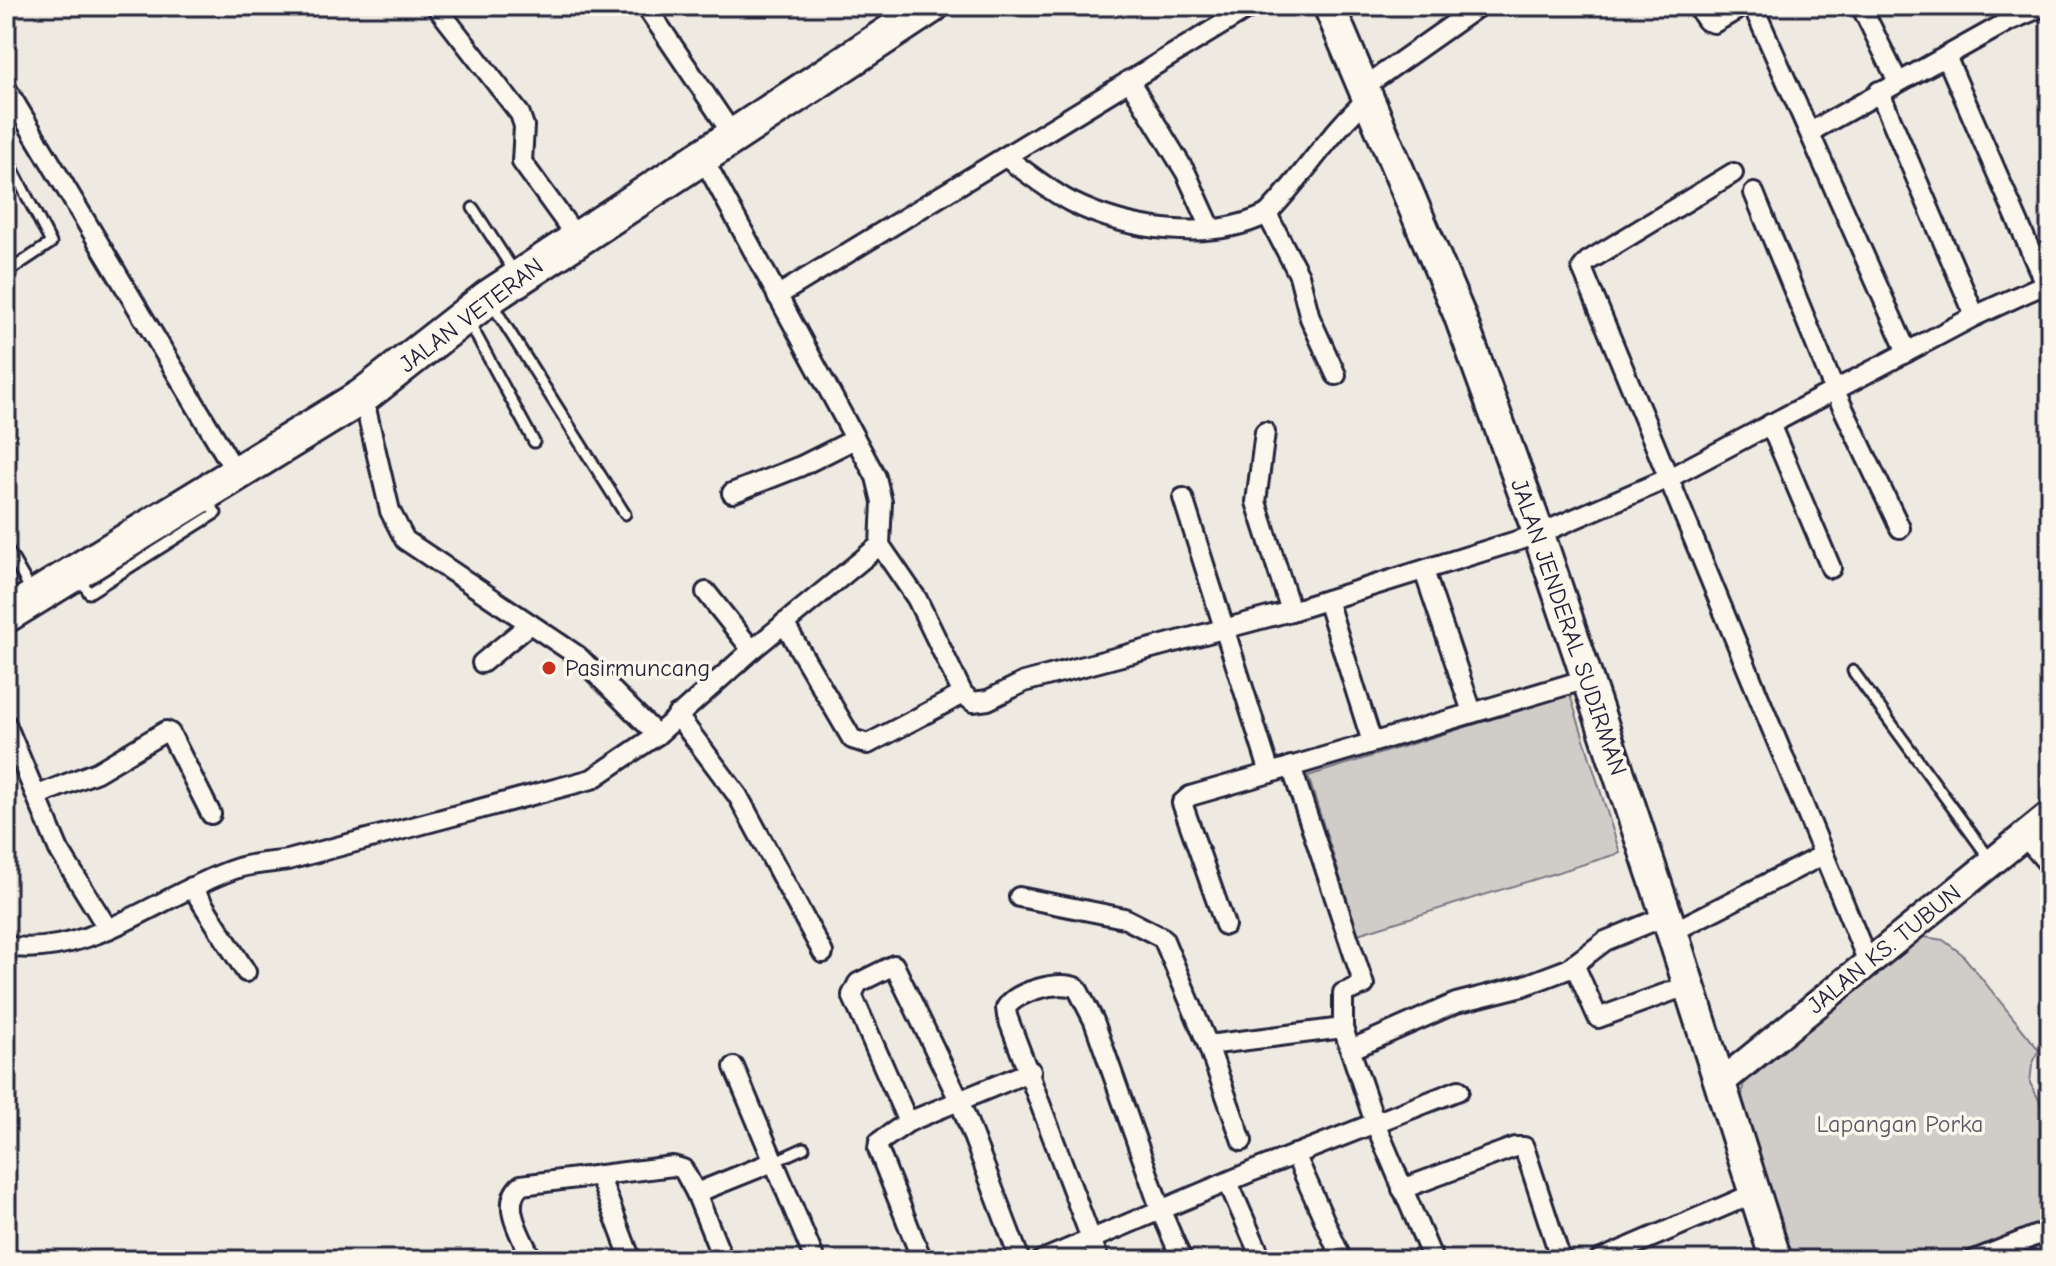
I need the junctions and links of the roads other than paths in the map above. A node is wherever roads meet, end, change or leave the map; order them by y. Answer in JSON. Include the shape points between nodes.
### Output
{"nodes":[{"id":1,"x":436,"y":6,"type":"edge"},
{"id":2,"x":1252,"y":6,"type":"edge"},
{"id":3,"x":1329,"y":6,"type":"edge"},
{"id":4,"x":1479,"y":6,"type":"edge"},
{"id":5,"x":1697,"y":6,"type":"edge"},
{"id":6,"x":1744,"y":6,"type":"edge"},
{"id":7,"x":1753,"y":6,"type":"edge"},
{"id":8,"x":1861,"y":6,"type":"edge"},
{"id":9,"x":2044,"y":6,"type":"edge"},
{"id":10,"x":647,"y":8,"type":"dead end"},
{"id":11,"x":917,"y":10,"type":"edge"},
{"id":12,"x":2004,"y":14,"type":"edge"},
{"id":13,"x":1946,"y":56,"type":"junction"},
{"id":14,"x":1129,"y":80,"type":"junction"},
{"id":15,"x":1898,"y":82,"type":"junction"},
{"id":16,"x":6,"y":88,"type":"edge"},
{"id":17,"x":1879,"y":91,"type":"junction"},
{"id":18,"x":1366,"y":92,"type":"junction"},
{"id":19,"x":1810,"y":132,"type":"junction"},
{"id":20,"x":733,"y":135,"type":"junction"},
{"id":21,"x":6,"y":156,"type":"edge"},
{"id":22,"x":702,"y":156,"type":"junction"},
{"id":23,"x":1005,"y":157,"type":"junction"},
{"id":24,"x":1733,"y":173,"type":"dead end"},
{"id":25,"x":1754,"y":193,"type":"dead end"},
{"id":26,"x":473,"y":208,"type":"dead end"},
{"id":27,"x":1267,"y":214,"type":"junction"},
{"id":28,"x":1211,"y":228,"type":"junction"},
{"id":29,"x":577,"y":238,"type":"junction"},
{"id":30,"x":6,"y":273,"type":"edge"},
{"id":31,"x":518,"y":278,"type":"junction"},
{"id":32,"x":2047,"y":290,"type":"edge"},
{"id":33,"x":777,"y":296,"type":"junction"},
{"id":34,"x":476,"y":307,"type":"junction"},
{"id":35,"x":1975,"y":316,"type":"junction"},
{"id":36,"x":1907,"y":352,"type":"junction"},
{"id":37,"x":1336,"y":375,"type":"dead end"},
{"id":38,"x":1834,"y":389,"type":"junction"},
{"id":39,"x":363,"y":396,"type":"junction"},
{"id":40,"x":1770,"y":424,"type":"junction"},
{"id":41,"x":1265,"y":432,"type":"dead end"},
{"id":42,"x":855,"y":439,"type":"junction"},
{"id":43,"x":534,"y":442,"type":"dead end"},
{"id":44,"x":238,"y":476,"type":"junction"},
{"id":45,"x":1669,"y":478,"type":"junction"},
{"id":46,"x":732,"y":493,"type":"dead end"},
{"id":47,"x":1183,"y":498,"type":"dead end"},
{"id":48,"x":625,"y":514,"type":"dead end"},
{"id":49,"x":1900,"y":528,"type":"dead end"},
{"id":50,"x":1539,"y":534,"type":"junction"},
{"id":51,"x":880,"y":545,"type":"junction"},
{"id":52,"x":6,"y":547,"type":"edge"},
{"id":53,"x":1831,"y":568,"type":"dead end"},
{"id":54,"x":1424,"y":571,"type":"junction"},
{"id":55,"x":706,"y":592,"type":"dead end"},
{"id":56,"x":36,"y":598,"type":"junction"},
{"id":57,"x":1327,"y":600,"type":"junction"},
{"id":58,"x":1291,"y":611,"type":"junction"},
{"id":59,"x":6,"y":615,"type":"edge"},
{"id":60,"x":784,"y":623,"type":"junction"},
{"id":61,"x":530,"y":624,"type":"junction"},
{"id":62,"x":1225,"y":628,"type":"junction"},
{"id":63,"x":752,"y":650,"type":"junction"},
{"id":64,"x":482,"y":663,"type":"dead end"},
{"id":65,"x":1853,"y":671,"type":"dead end"},
{"id":66,"x":1587,"y":679,"type":"junction"},
{"id":67,"x":963,"y":694,"type":"junction"},
{"id":68,"x":1472,"y":712,"type":"junction"},
{"id":69,"x":677,"y":715,"type":"junction"},
{"id":70,"x":6,"y":724,"type":"edge"},
{"id":71,"x":657,"y":735,"type":"junction"},
{"id":72,"x":1372,"y":742,"type":"junction"},
{"id":73,"x":1291,"y":766,"type":"junction"},
{"id":74,"x":1270,"y":773,"type":"junction"},
{"id":75,"x":38,"y":795,"type":"junction"},
{"id":76,"x":211,"y":814,"type":"dead end"},
{"id":77,"x":2050,"y":815,"type":"edge"},
{"id":78,"x":2024,"y":836,"type":"junction"},
{"id":79,"x":1821,"y":856,"type":"junction"},
{"id":80,"x":1992,"y":862,"type":"junction"},
{"id":81,"x":2050,"y":866,"type":"edge"},
{"id":82,"x":192,"y":887,"type":"junction"},
{"id":83,"x":1019,"y":897,"type":"dead end"},
{"id":84,"x":1669,"y":924,"type":"junction"},
{"id":85,"x":1225,"y":925,"type":"dead end"},
{"id":86,"x":108,"y":929,"type":"junction"},
{"id":87,"x":6,"y":946,"type":"edge"},
{"id":88,"x":823,"y":953,"type":"dead end"},
{"id":89,"x":1868,"y":962,"type":"junction"},
{"id":90,"x":1574,"y":964,"type":"junction"},
{"id":91,"x":246,"y":972,"type":"dead end"},
{"id":92,"x":1689,"y":985,"type":"junction"},
{"id":93,"x":1343,"y":1028,"type":"junction"},
{"id":94,"x":1208,"y":1045,"type":"junction"},
{"id":95,"x":1352,"y":1049,"type":"junction"},
{"id":96,"x":734,"y":1067,"type":"dead end"},
{"id":97,"x":1031,"y":1071,"type":"junction"},
{"id":98,"x":1719,"y":1084,"type":"junction"},
{"id":99,"x":1459,"y":1090,"type":"dead end"},
{"id":100,"x":960,"y":1102,"type":"junction"},
{"id":101,"x":908,"y":1122,"type":"junction"},
{"id":102,"x":1375,"y":1123,"type":"junction"},
{"id":103,"x":1242,"y":1141,"type":"dead end"},
{"id":104,"x":804,"y":1148,"type":"dead end"},
{"id":105,"x":1295,"y":1154,"type":"junction"},
{"id":106,"x":773,"y":1162,"type":"junction"},
{"id":107,"x":599,"y":1175,"type":"junction"},
{"id":108,"x":1228,"y":1182,"type":"junction"},
{"id":109,"x":1402,"y":1189,"type":"junction"},
{"id":110,"x":696,"y":1193,"type":"junction"},
{"id":111,"x":1755,"y":1193,"type":"junction"},
{"id":112,"x":1161,"y":1211,"type":"junction"},
{"id":113,"x":2050,"y":1230,"type":"edge"},
{"id":114,"x":1091,"y":1240,"type":"junction"},
{"id":115,"x":532,"y":1260,"type":"edge"},
{"id":116,"x":631,"y":1260,"type":"edge"},
{"id":117,"x":723,"y":1260,"type":"edge"},
{"id":118,"x":815,"y":1260,"type":"edge"},
{"id":119,"x":922,"y":1260,"type":"edge"},
{"id":120,"x":1020,"y":1260,"type":"edge"},
{"id":121,"x":1042,"y":1260,"type":"edge"},
{"id":122,"x":1099,"y":1260,"type":"edge"},
{"id":123,"x":1182,"y":1260,"type":"edge"},
{"id":124,"x":1262,"y":1260,"type":"edge"},
{"id":125,"x":1342,"y":1260,"type":"edge"},
{"id":126,"x":1433,"y":1260,"type":"edge"},
{"id":127,"x":1561,"y":1260,"type":"edge"},
{"id":128,"x":1599,"y":1260,"type":"edge"},
{"id":129,"x":1776,"y":1260,"type":"edge"},
{"id":130,"x":1974,"y":1260,"type":"edge"}],
"edges":[{"from":1,"to":29,"type":"street","via":[[520,114],[522,162]]},
{"from":2,"to":14,"type":"street"},
{"from":3,"to":18,"type":"main road","name":"JALAN JENDERAL SUDIRMAN"},
{"from":4,"to":18,"type":"street"},
{"from":5,"to":6,"type":"street","via":[[1714,23]]},
{"from":7,"to":19,"type":"street"},
{"from":8,"to":15,"type":"street"},
{"from":9,"to":12,"type":"street"},
{"from":10,"to":20,"type":"street"},
{"from":11,"to":20,"type":"highway","name":"JALAN VETERAN"},
{"from":12,"to":13,"type":"street"},
{"from":13,"to":15,"type":"street"},
{"from":13,"to":32,"type":"street"},
{"from":14,"to":23,"type":"street"},
{"from":14,"to":28,"type":"street","via":[[1186,173]]},
{"from":15,"to":17,"type":"street"},
{"from":16,"to":44,"type":"street"},
{"from":17,"to":19,"type":"street"},
{"from":17,"to":35,"type":"street"},
{"from":18,"to":27,"type":"street","via":[[1300,180]]},
{"from":18,"to":50,"type":"main road","name":"JALAN JENDERAL SUDIRMAN","via":[[1459,314]]},
{"from":19,"to":36,"type":"street"},
{"from":20,"to":22,"type":"highway","name":"JALAN VETERAN"},
{"from":21,"to":30,"type":"lane","via":[[51,243]]},
{"from":22,"to":29,"type":"highway","name":"JALAN VETERAN"},
{"from":22,"to":33,"type":"street"},
{"from":23,"to":28,"type":"street","via":[[1070,202],[1104,215],[1136,225]]},
{"from":23,"to":33,"type":"street"},
{"from":24,"to":45,"type":"street","via":[[1582,268]]},
{"from":25,"to":38,"type":"street"},
{"from":26,"to":31,"type":"lane"},
{"from":27,"to":28,"type":"street","via":[[1247,224]]},
{"from":27,"to":37,"type":"street","via":[[1299,275],[1310,318]]},
{"from":29,"to":31,"type":"highway","name":"JALAN VETERAN"},
{"from":31,"to":34,"type":"highway","name":"JALAN VETERAN"},
{"from":32,"to":35,"type":"street"},
{"from":33,"to":42,"type":"street"},
{"from":34,"to":39,"type":"highway","name":"JALAN VETERAN"},
{"from":34,"to":43,"type":"lane"},
{"from":34,"to":48,"type":"lane"},
{"from":35,"to":36,"type":"street"},
{"from":36,"to":38,"type":"street"},
{"from":38,"to":40,"type":"street"},
{"from":38,"to":49,"type":"street"},
{"from":39,"to":44,"type":"highway","name":"JALAN VETERAN"},
{"from":39,"to":61,"type":"street","via":[[396,528],[405,540]]},
{"from":40,"to":45,"type":"street"},
{"from":40,"to":53,"type":"street"},
{"from":41,"to":58,"type":"street","via":[[1256,502]]},
{"from":42,"to":46,"type":"street"},
{"from":42,"to":51,"type":"street","via":[[876,477],[882,502]]},
{"from":44,"to":56,"type":"highway","name":"JALAN VETERAN"},
{"from":45,"to":50,"type":"street"},
{"from":45,"to":79,"type":"street"},
{"from":47,"to":62,"type":"street"},
{"from":50,"to":54,"type":"street"},
{"from":50,"to":66,"type":"main road","name":"JALAN JENDERAL SUDIRMAN"},
{"from":51,"to":60,"type":"street"},
{"from":51,"to":67,"type":"street","via":[[917,599]]},
{"from":52,"to":56,"type":"lane"},
{"from":54,"to":57,"type":"street"},
{"from":54,"to":68,"type":"street"},
{"from":55,"to":63,"type":"street"},
{"from":56,"to":59,"type":"highway","name":"JALAN VETERAN"},
{"from":57,"to":58,"type":"street"},
{"from":57,"to":72,"type":"street"},
{"from":58,"to":62,"type":"street"},
{"from":60,"to":63,"type":"street"},
{"from":60,"to":67,"type":"street","via":[[852,739],[860,744]]},
{"from":61,"to":64,"type":"street"},
{"from":61,"to":71,"type":"street","via":[[578,656]]},
{"from":62,"to":67,"type":"street","via":[[1024,682],[988,700],[973,702]]},
{"from":62,"to":74,"type":"street"},
{"from":63,"to":69,"type":"street"},
{"from":65,"to":80,"type":"lane"},
{"from":66,"to":68,"type":"street"},
{"from":66,"to":84,"type":"main road","name":"JALAN JENDERAL SUDIRMAN"},
{"from":68,"to":72,"type":"street"},
{"from":69,"to":71,"type":"street"},
{"from":69,"to":88,"type":"street","via":[[738,796]]},
{"from":70,"to":75,"type":"street"},
{"from":71,"to":82,"type":"street","via":[[592,779],[288,860],[236,868]]},
{"from":72,"to":73,"type":"street"},
{"from":73,"to":74,"type":"street"},
{"from":73,"to":93,"type":"street","via":[[1364,985],[1343,993]]},
{"from":74,"to":85,"type":"street","via":[[1190,796],[1182,803]]},
{"from":75,"to":76,"type":"street","via":[[97,772],[166,731]]},
{"from":75,"to":86,"type":"street","via":[[59,850]]},
{"from":77,"to":78,"type":"street","name":"JALAN KS. TUBUN"},
{"from":78,"to":80,"type":"street","name":"JALAN KS. TUBUN"},
{"from":78,"to":81,"type":"street"},
{"from":79,"to":84,"type":"street"},
{"from":79,"to":89,"type":"street"},
{"from":80,"to":89,"type":"street","name":"JALAN KS. TUBUN"},
{"from":82,"to":86,"type":"street"},
{"from":82,"to":91,"type":"street"},
{"from":83,"to":94,"type":"street","via":[[1124,918],[1163,938]]},
{"from":84,"to":90,"type":"street","via":[[1605,941]]},
{"from":84,"to":92,"type":"main road","name":"JALAN JENDERAL SUDIRMAN"},
{"from":86,"to":87,"type":"street","via":[[59,945]]},
{"from":89,"to":98,"type":"street","name":"JALAN KS. TUBUN"},
{"from":90,"to":92,"type":"street","via":[[1598,1018]]},
{"from":90,"to":95,"type":"street","via":[[1523,986],[1456,1003]]},
{"from":92,"to":98,"type":"main road","name":"JALAN JENDERAL SUDIRMAN"},
{"from":93,"to":94,"type":"street"},
{"from":93,"to":95,"type":"street"},
{"from":94,"to":103,"type":"street"},
{"from":95,"to":102,"type":"street"},
{"from":96,"to":106,"type":"street"},
{"from":97,"to":100,"type":"street"},
{"from":97,"to":112,"type":"street","via":[[1006,1008],[1017,998],[1062,983],[1077,988],[1094,1021]]},
{"from":97,"to":114,"type":"street"},
{"from":98,"to":111,"type":"main road","name":"JALAN JENDERAL SUDIRMAN"},
{"from":99,"to":102,"type":"street"},
{"from":100,"to":101,"type":"street"},
{"from":100,"to":101,"type":"street","via":[[894,965],[858,983],[852,995]]},
{"from":100,"to":120,"type":"street"},
{"from":101,"to":119,"type":"street","via":[[884,1136],[878,1149]]},
{"from":102,"to":105,"type":"street"},
{"from":102,"to":109,"type":"street"},
{"from":104,"to":106,"type":"lane"},
{"from":105,"to":108,"type":"street"},
{"from":105,"to":125,"type":"street"},
{"from":106,"to":110,"type":"street"},
{"from":106,"to":118,"type":"street"},
{"from":107,"to":110,"type":"street","via":[[673,1166],[683,1169]]},
{"from":107,"to":115,"type":"street","via":[[532,1182],[512,1193],[509,1203]]},
{"from":107,"to":116,"type":"street"},
{"from":108,"to":112,"type":"street"},
{"from":108,"to":124,"type":"street"},
{"from":109,"to":126,"type":"street"},
{"from":109,"to":127,"type":"street","via":[[1524,1147]]},
{"from":110,"to":117,"type":"street"},
{"from":111,"to":128,"type":"street"},
{"from":111,"to":129,"type":"main road","name":"JALAN JENDERAL SUDIRMAN"},
{"from":112,"to":114,"type":"street"},
{"from":112,"to":123,"type":"street"},
{"from":113,"to":130,"type":"street"},
{"from":114,"to":121,"type":"street"},
{"from":114,"to":122,"type":"street"}]}
